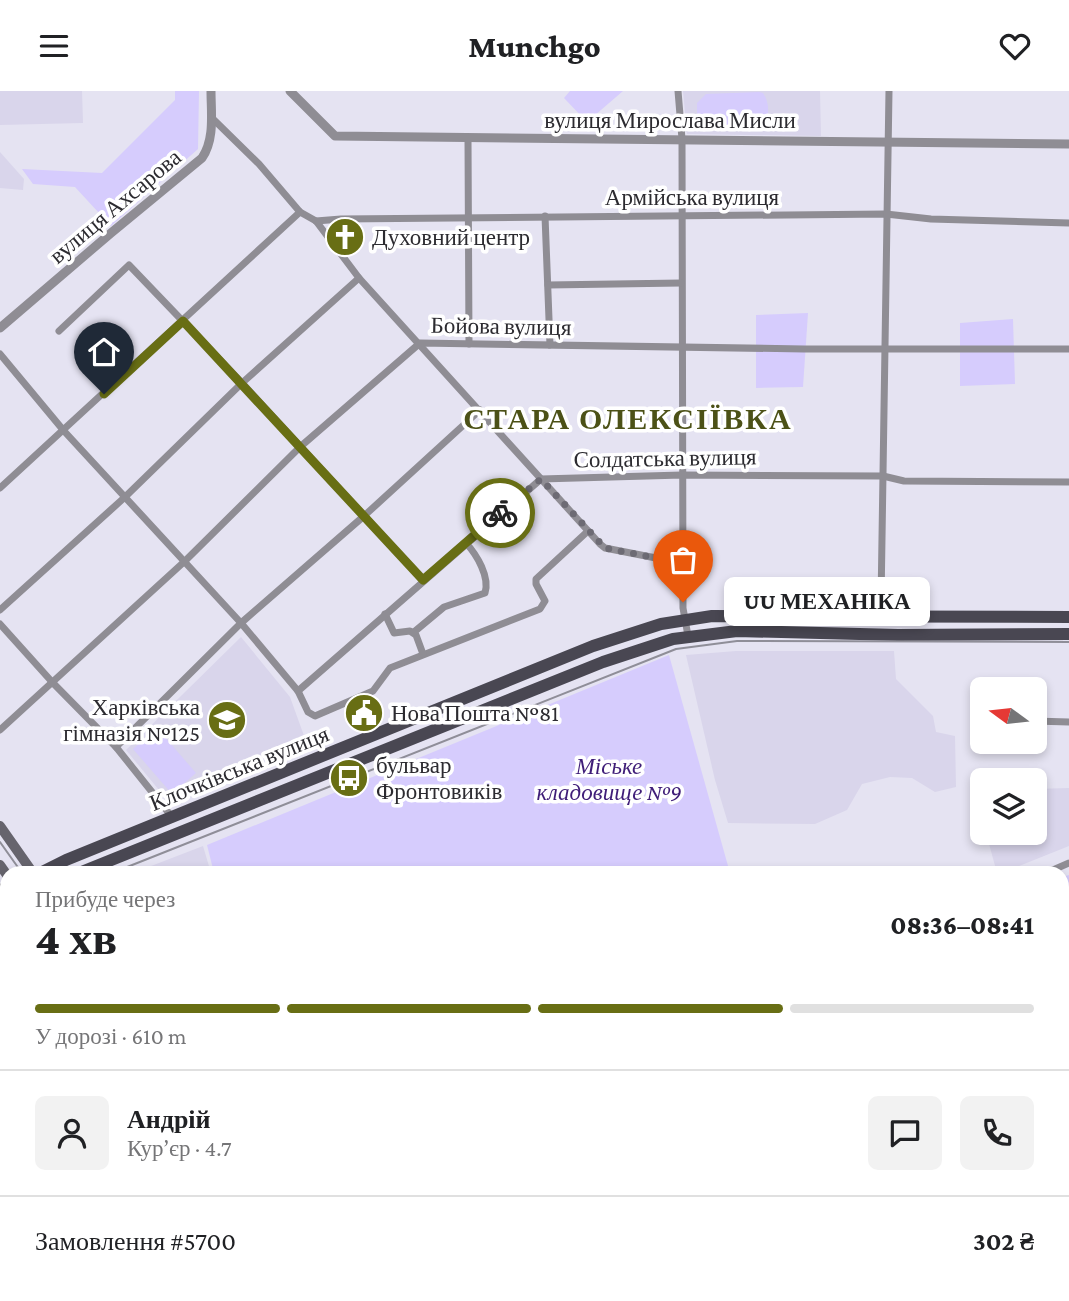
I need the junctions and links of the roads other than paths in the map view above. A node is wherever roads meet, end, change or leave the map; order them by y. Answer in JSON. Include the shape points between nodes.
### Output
{"nodes":[{"id":1,"x":211,"y":91,"type":"edge"},
{"id":2,"x":290,"y":91,"type":"edge"},
{"id":3,"x":678,"y":91,"type":"edge"},
{"id":4,"x":889,"y":91,"type":"edge"},
{"id":5,"x":211,"y":116,"type":"junction"},
{"id":6,"x":468,"y":139,"type":"junction"},
{"id":7,"x":682,"y":139,"type":"junction"},
{"id":8,"x":887,"y":141,"type":"junction"},
{"id":9,"x":1069,"y":144,"type":"edge"},
{"id":10,"x":300,"y":212,"type":"junction"},
{"id":11,"x":886,"y":214,"type":"junction"},
{"id":12,"x":545,"y":216,"type":"junction"},
{"id":13,"x":681,"y":217,"type":"junction"},
{"id":14,"x":468,"y":218,"type":"junction"},
{"id":15,"x":316,"y":222,"type":"junction"},
{"id":16,"x":1069,"y":223,"type":"edge"},
{"id":17,"x":359,"y":278,"type":"junction"},
{"id":18,"x":681,"y":283,"type":"junction"},
{"id":19,"x":548,"y":285,"type":"junction"},
{"id":20,"x":183,"y":321,"type":"junction"},
{"id":21,"x":0,"y":328,"type":"edge"},
{"id":22,"x":59,"y":331,"type":"dead end"},
{"id":23,"x":420,"y":343,"type":"junction"},
{"id":24,"x":469,"y":344,"type":"junction"},
{"id":25,"x":550,"y":345,"type":"junction"},
{"id":26,"x":682,"y":348,"type":"junction"},
{"id":27,"x":886,"y":349,"type":"junction"},
{"id":28,"x":1069,"y":349,"type":"edge"},
{"id":29,"x":0,"y":354,"type":"edge"},
{"id":30,"x":242,"y":383,"type":"junction"},
{"id":31,"x":480,"y":410,"type":"junction"},
{"id":32,"x":64,"y":431,"type":"junction"},
{"id":33,"x":300,"y":447,"type":"junction"},
{"id":34,"x":682,"y":475,"type":"junction"},
{"id":35,"x":883,"y":477,"type":"junction"},
{"id":36,"x":541,"y":479,"type":"junction"},
{"id":37,"x":1069,"y":482,"type":"edge"},
{"id":38,"x":0,"y":488,"type":"edge"},
{"id":39,"x":125,"y":498,"type":"junction"},
{"id":40,"x":364,"y":516,"type":"junction"},
{"id":41,"x":588,"y":531,"type":"junction"},
{"id":42,"x":466,"y":543,"type":"junction"},
{"id":43,"x":682,"y":558,"type":"junction"},
{"id":44,"x":185,"y":562,"type":"junction"},
{"id":45,"x":423,"y":580,"type":"junction"},
{"id":46,"x":881,"y":602,"type":"dead end"},
{"id":47,"x":0,"y":610,"type":"edge"},
{"id":48,"x":385,"y":614,"type":"junction"},
{"id":49,"x":1069,"y":617,"type":"edge"},
{"id":50,"x":684,"y":619,"type":"junction"},
{"id":51,"x":241,"y":623,"type":"junction"},
{"id":52,"x":0,"y":624,"type":"edge"},
{"id":53,"x":414,"y":632,"type":"junction"},
{"id":54,"x":1069,"y":634,"type":"edge"},
{"id":55,"x":688,"y":636,"type":"junction"},
{"id":56,"x":423,"y":655,"type":"junction"},
{"id":57,"x":52,"y":683,"type":"junction"},
{"id":58,"x":298,"y":691,"type":"junction"},
{"id":59,"x":1047,"y":721,"type":"edge"},
{"id":60,"x":1069,"y":722,"type":"edge"},
{"id":61,"x":0,"y":730,"type":"edge"},
{"id":62,"x":116,"y":747,"type":"junction"},
{"id":63,"x":172,"y":817,"type":"junction"},
{"id":64,"x":0,"y":826,"type":"edge"},
{"id":65,"x":28,"y":866,"type":"edge"},
{"id":66,"x":56,"y":866,"type":"edge"},
{"id":67,"x":96,"y":866,"type":"edge"}],
"edges":[{"from":1,"to":5,"type":"street","name":"вулиця Ахсарова"},
{"from":2,"to":6,"type":"street","name":"вулиця Мирослава Мисли","via":[[335,136]]},
{"from":3,"to":7,"type":"street"},
{"from":4,"to":8,"type":"street"},
{"from":5,"to":10,"type":"street"},
{"from":5,"to":21,"type":"street","name":"вулиця Ахсарова","via":[[209,148],[202,158]]},
{"from":6,"to":7,"type":"street","name":"вулиця Мирослава Мисли"},
{"from":6,"to":14,"type":"street"},
{"from":7,"to":8,"type":"street","name":"вулиця Мирослава Мисли"},
{"from":7,"to":13,"type":"street"},
{"from":8,"to":9,"type":"street","name":"вулиця Мирослава Мисли"},
{"from":8,"to":11,"type":"street"},
{"from":10,"to":15,"type":"street"},
{"from":10,"to":20,"type":"street"},
{"from":11,"to":13,"type":"street","name":"Армійська вулиця"},
{"from":11,"to":16,"type":"street","name":"Армійська вулиця"},
{"from":11,"to":27,"type":"street"},
{"from":12,"to":13,"type":"street","name":"Армійська вулиця"},
{"from":12,"to":14,"type":"street","name":"Армійська вулиця"},
{"from":12,"to":19,"type":"street"},
{"from":13,"to":18,"type":"street"},
{"from":14,"to":15,"type":"street","name":"Армійська вулиця"},
{"from":14,"to":24,"type":"street"},
{"from":15,"to":17,"type":"street"},
{"from":17,"to":23,"type":"street"},
{"from":17,"to":30,"type":"street"},
{"from":18,"to":19,"type":"street"},
{"from":18,"to":26,"type":"street"},
{"from":19,"to":25,"type":"street"},
{"from":20,"to":22,"type":"street","via":[[129,265]]},
{"from":20,"to":30,"type":"street"},
{"from":20,"to":32,"type":"street"},
{"from":23,"to":24,"type":"street","name":"Бойова вулиця"},
{"from":23,"to":31,"type":"street"},
{"from":23,"to":33,"type":"street","name":"Бойова вулиця"},
{"from":24,"to":25,"type":"street","name":"Бойова вулиця"},
{"from":25,"to":26,"type":"street","name":"Бойова вулиця"},
{"from":26,"to":27,"type":"street","name":"Бойова вулиця"},
{"from":26,"to":34,"type":"street"},
{"from":27,"to":28,"type":"street","name":"Бойова вулиця"},
{"from":27,"to":35,"type":"street"},
{"from":29,"to":32,"type":"street"},
{"from":30,"to":33,"type":"street"},
{"from":30,"to":39,"type":"street"},
{"from":31,"to":36,"type":"street"},
{"from":31,"to":40,"type":"street"},
{"from":32,"to":38,"type":"street"},
{"from":32,"to":39,"type":"street"},
{"from":33,"to":40,"type":"street"},
{"from":33,"to":44,"type":"street","name":"Бойова вулиця"},
{"from":34,"to":35,"type":"street","name":"Солдатська вулиця"},
{"from":34,"to":36,"type":"street","name":"Солдатська вулиця"},
{"from":34,"to":43,"type":"street"},
{"from":35,"to":37,"type":"street","name":"Солдатська вулиця"},
{"from":35,"to":46,"type":"street"},
{"from":36,"to":41,"type":"street"},
{"from":36,"to":42,"type":"street","name":"Солдатська вулиця"},
{"from":39,"to":44,"type":"street"},
{"from":39,"to":47,"type":"street"},
{"from":40,"to":45,"type":"street"},
{"from":40,"to":51,"type":"street"},
{"from":41,"to":43,"type":"street","via":[[605,548]]},
{"from":41,"to":56,"type":"street","via":[[536,579],[545,601],[540,609]]},
{"from":42,"to":45,"type":"street","name":"Солдатська вулиця"},
{"from":42,"to":53,"type":"street","via":[[478,558],[485,593],[444,607]]},
{"from":43,"to":50,"type":"street"},
{"from":44,"to":51,"type":"street"},
{"from":44,"to":57,"type":"street","name":"Бойова вулиця"},
{"from":45,"to":48,"type":"street","name":"Солдатська вулиця"},
{"from":48,"to":53,"type":"street","via":[[394,633]]},
{"from":48,"to":58,"type":"street","name":"Солдатська вулиця"},
{"from":49,"to":50,"type":"main road","name":"Клочківська вулиця","via":[[762,615]]},
{"from":50,"to":55,"type":"street"},
{"from":50,"to":63,"type":"main road","name":"Клочківська вулиця","via":[[593,646]]},
{"from":51,"to":58,"type":"street"},
{"from":51,"to":62,"type":"street"},
{"from":52,"to":57,"type":"street"},
{"from":53,"to":56,"type":"street"},
{"from":54,"to":55,"type":"main road","name":"Клочківська вулиця","via":[[737,631]]},
{"from":55,"to":67,"type":"main road","name":"Клочківська вулиця","via":[[603,662]]},
{"from":56,"to":58,"type":"street","via":[[390,667],[373,691],[320,715],[308,712]]},
{"from":57,"to":61,"type":"street","name":"Бойова вулиця"},
{"from":57,"to":62,"type":"street"},
{"from":59,"to":60,"type":"street"},
{"from":62,"to":63,"type":"street"},
{"from":63,"to":66,"type":"main road","name":"Клочківська вулиця"},
{"from":64,"to":65,"type":"main road"}]}
